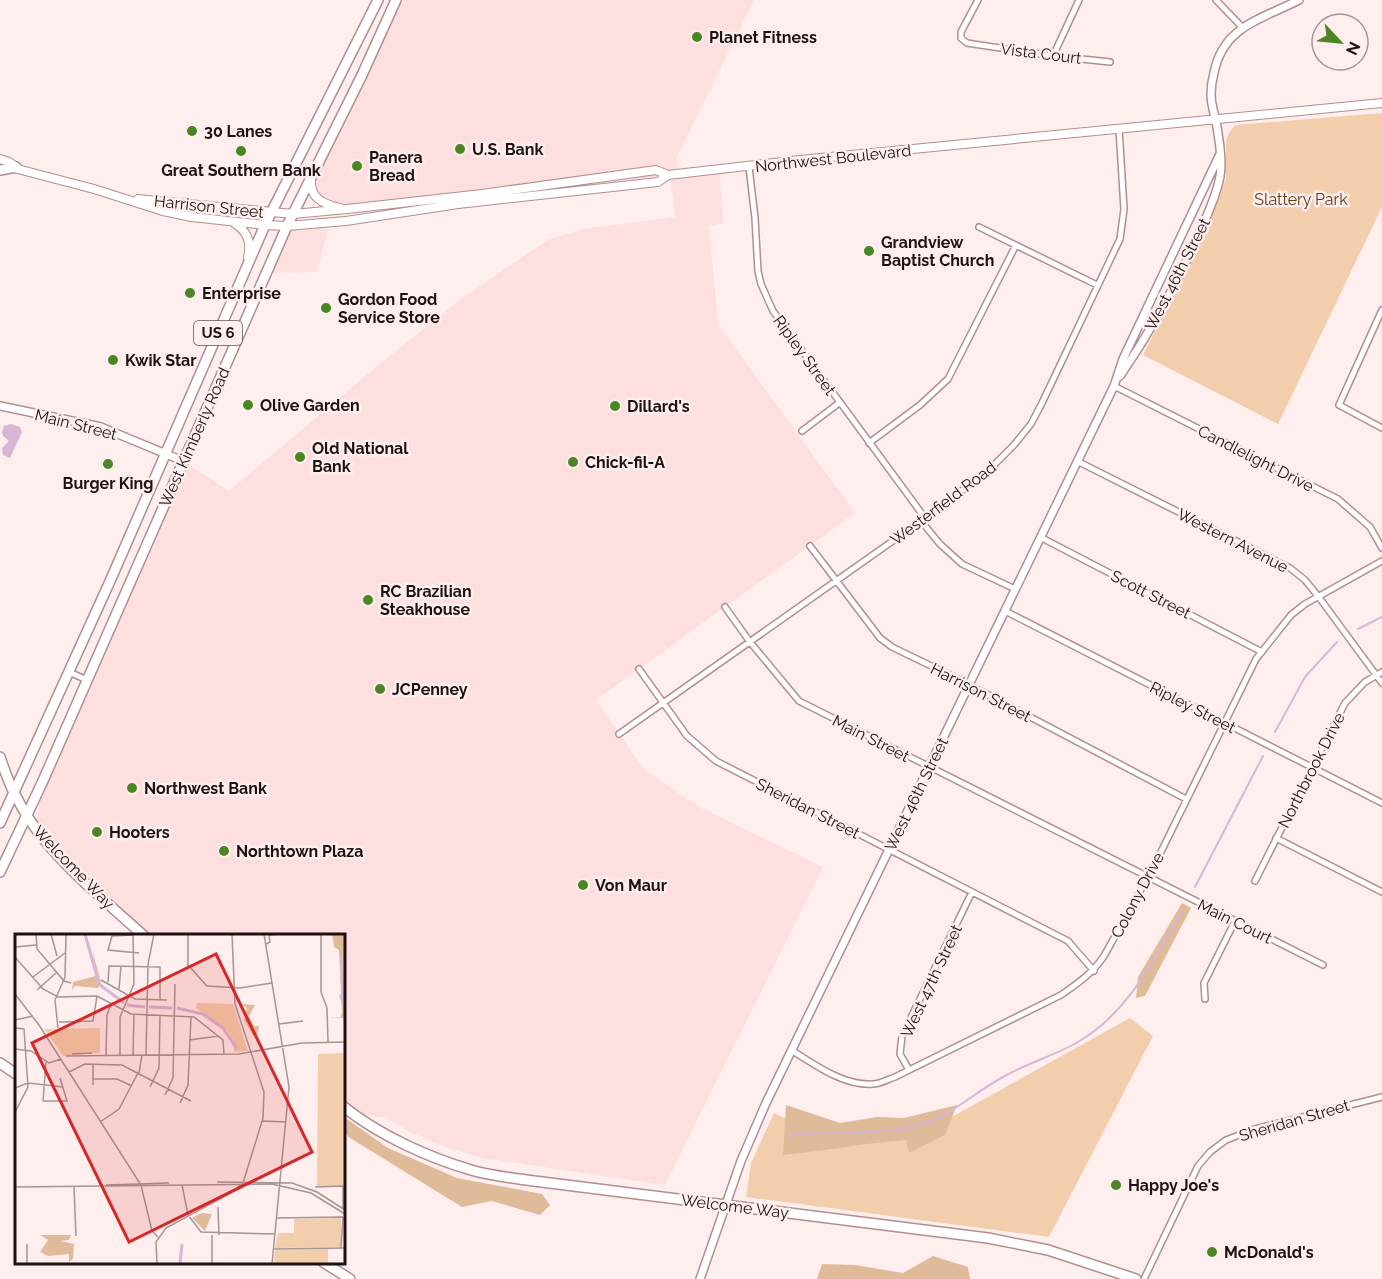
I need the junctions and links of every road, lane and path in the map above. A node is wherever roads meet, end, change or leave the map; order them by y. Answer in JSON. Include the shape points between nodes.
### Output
{"nodes":[{"id":1,"x":378,"y":0,"type":"edge"},
{"id":2,"x":396,"y":0,"type":"edge"},
{"id":3,"x":978,"y":0,"type":"edge"},
{"id":4,"x":1079,"y":0,"type":"edge"},
{"id":5,"x":1216,"y":0,"type":"edge"},
{"id":6,"x":1299,"y":0,"type":"edge"},
{"id":7,"x":1242,"y":27,"type":"junction"},
{"id":8,"x":1053,"y":56,"type":"junction"},
{"id":9,"x":1110,"y":62,"type":"dead end"},
{"id":10,"x":1382,"y":103,"type":"edge"},
{"id":11,"x":1217,"y":120,"type":"junction"},
{"id":12,"x":1119,"y":129,"type":"junction"},
{"id":13,"x":1220,"y":154,"type":"junction"},
{"id":14,"x":0,"y":159,"type":"edge"},
{"id":15,"x":749,"y":166,"type":"junction"},
{"id":16,"x":16,"y":167,"type":"junction"},
{"id":17,"x":0,"y":168,"type":"edge"},
{"id":18,"x":312,"y":176,"type":"junction"},
{"id":19,"x":668,"y":176,"type":"junction"},
{"id":20,"x":124,"y":198,"type":"junction"},
{"id":21,"x":347,"y":209,"type":"junction"},
{"id":22,"x":271,"y":212,"type":"junction"},
{"id":23,"x":293,"y":214,"type":"junction"},
{"id":24,"x":232,"y":222,"type":"junction"},
{"id":25,"x":265,"y":225,"type":"junction"},
{"id":26,"x":287,"y":226,"type":"junction"},
{"id":27,"x":979,"y":227,"type":"dead end"},
{"id":28,"x":1016,"y":245,"type":"junction"},
{"id":29,"x":246,"y":268,"type":"junction"},
{"id":30,"x":1097,"y":285,"type":"junction"},
{"id":31,"x":1382,"y":310,"type":"edge"},
{"id":32,"x":1114,"y":386,"type":"junction"},
{"id":33,"x":839,"y":403,"type":"junction"},
{"id":34,"x":0,"y":406,"type":"edge"},
{"id":35,"x":1382,"y":428,"type":"edge"},
{"id":36,"x":802,"y":431,"type":"dead end"},
{"id":37,"x":869,"y":443,"type":"junction"},
{"id":38,"x":165,"y":454,"type":"junction"},
{"id":39,"x":183,"y":461,"type":"junction"},
{"id":40,"x":1077,"y":461,"type":"junction"},
{"id":41,"x":923,"y":520,"type":"junction"},
{"id":42,"x":1040,"y":537,"type":"junction"},
{"id":43,"x":810,"y":546,"type":"dead end"},
{"id":44,"x":1382,"y":548,"type":"edge"},
{"id":45,"x":1382,"y":561,"type":"edge"},
{"id":46,"x":836,"y":581,"type":"junction"},
{"id":47,"x":1015,"y":589,"type":"junction"},
{"id":48,"x":1318,"y":596,"type":"junction"},
{"id":49,"x":725,"y":607,"type":"dead end"},
{"id":50,"x":1005,"y":611,"type":"junction"},
{"id":51,"x":750,"y":642,"type":"junction"},
{"id":52,"x":1262,"y":652,"type":"junction"},
{"id":53,"x":639,"y":669,"type":"dead end"},
{"id":54,"x":69,"y":672,"type":"junction"},
{"id":55,"x":1379,"y":674,"type":"edge"},
{"id":56,"x":87,"y":680,"type":"junction"},
{"id":57,"x":1382,"y":683,"type":"edge"},
{"id":58,"x":968,"y":685,"type":"junction"},
{"id":59,"x":663,"y":703,"type":"junction"},
{"id":60,"x":1224,"y":722,"type":"junction"},
{"id":61,"x":619,"y":734,"type":"dead end"},
{"id":62,"x":0,"y":757,"type":"edge"},
{"id":63,"x":1312,"y":767,"type":"junction"},
{"id":64,"x":929,"y":768,"type":"junction"},
{"id":65,"x":14,"y":793,"type":"junction"},
{"id":66,"x":1186,"y":799,"type":"junction"},
{"id":67,"x":1382,"y":803,"type":"edge"},
{"id":68,"x":27,"y":815,"type":"junction"},
{"id":69,"x":0,"y":823,"type":"edge"},
{"id":70,"x":1276,"y":838,"type":"junction"},
{"id":71,"x":888,"y":849,"type":"junction"},
{"id":72,"x":0,"y":872,"type":"edge"},
{"id":73,"x":1147,"y":878,"type":"junction"},
{"id":74,"x":1255,"y":880,"type":"dead end"},
{"id":75,"x":972,"y":892,"type":"junction"},
{"id":76,"x":1382,"y":892,"type":"edge"},
{"id":77,"x":1235,"y":921,"type":"junction"},
{"id":78,"x":142,"y":934,"type":"edge"},
{"id":79,"x":1323,"y":964,"type":"dead end"},
{"id":80,"x":1094,"y":971,"type":"junction"},
{"id":81,"x":1205,"y":999,"type":"dead end"},
{"id":82,"x":791,"y":1050,"type":"junction"},
{"id":83,"x":0,"y":1063,"type":"edge"},
{"id":84,"x":909,"y":1070,"type":"junction"},
{"id":85,"x":15,"y":1073,"type":"edge"},
{"id":86,"x":1382,"y":1097,"type":"edge"},
{"id":87,"x":345,"y":1108,"type":"edge"},
{"id":88,"x":726,"y":1205,"type":"junction"},
{"id":89,"x":325,"y":1264,"type":"edge"},
{"id":90,"x":350,"y":1279,"type":"edge"},
{"id":91,"x":700,"y":1279,"type":"edge"},
{"id":92,"x":1136,"y":1279,"type":"edge"},
{"id":93,"x":1144,"y":1279,"type":"edge"}],
"edges":[{"from":1,"to":22,"type":"main road","name":"West Kimberly Road","number":"US 6"},
{"from":2,"to":18,"type":"main road","name":"West Kimberly Road","number":"US 6"},
{"from":3,"to":8,"type":"street","name":"Vista Court","via":[[961,32],[963,41]]},
{"from":4,"to":8,"type":"street"},
{"from":5,"to":7,"type":"street"},
{"from":6,"to":7,"type":"street","name":"West 46th Street"},
{"from":7,"to":11,"type":"street","name":"West 46th Street","via":[[1217,58],[1212,81],[1212,106]]},
{"from":8,"to":9,"type":"street","name":"Vista Court"},
{"from":10,"to":11,"type":"main road","name":"Northwest Boulevard"},
{"from":11,"to":12,"type":"main road","name":"Northwest Boulevard"},
{"from":11,"to":13,"type":"street","name":"West 46th Street"},
{"from":12,"to":15,"type":"main road","name":"Northwest Boulevard"},
{"from":12,"to":30,"type":"street","name":"Westerfield Road","via":[[1124,209],[1120,239]]},
{"from":13,"to":32,"type":"street","name":"West 46th Street","via":[[1123,359]]},
{"from":13,"to":32,"type":"street","name":"West 46th Street","via":[[1220,179],[1201,229],[1171,293]]},
{"from":14,"to":16,"type":"main road","name":"Harrison Street"},
{"from":15,"to":19,"type":"main road","name":"Northwest Boulevard"},
{"from":15,"to":33,"type":"street","name":"Ripley Street","via":[[761,284],[780,323]]},
{"from":16,"to":17,"type":"main road"},
{"from":16,"to":20,"type":"main road","name":"Harrison Street"},
{"from":18,"to":21,"type":"main road","via":[[311,186],[318,200]]},
{"from":18,"to":23,"type":"main road","name":"West Kimberly Road","number":"US 6"},
{"from":19,"to":21,"type":"main road","via":[[656,170]]},
{"from":19,"to":26,"type":"main road","name":"Northwest Boulevard","via":[[658,182]]},
{"from":20,"to":22,"type":"main road","name":"Harrison Street"},
{"from":20,"to":24,"type":"main road","name":"Harrison Street","via":[[182,215]]},
{"from":21,"to":23,"type":"main road"},
{"from":22,"to":23,"type":"main road","name":"Harrison Street"},
{"from":22,"to":25,"type":"main road","name":"West Kimberly Road","number":"US 6"},
{"from":23,"to":26,"type":"main road","name":"West Kimberly Road","number":"US 6"},
{"from":24,"to":25,"type":"main road","name":"Harrison Street"},
{"from":24,"to":29,"type":"main road","via":[[248,237]]},
{"from":25,"to":26,"type":"main road","name":"Harrison Street"},
{"from":25,"to":29,"type":"main road","name":"West Kimberly Road","number":"US 6"},
{"from":26,"to":39,"type":"main road","name":"West Kimberly Road","number":"US 6"},
{"from":27,"to":28,"type":"street"},
{"from":28,"to":30,"type":"street"},
{"from":28,"to":37,"type":"street","via":[[948,379]]},
{"from":29,"to":38,"type":"main road","name":"West Kimberly Road","number":"US 6"},
{"from":30,"to":41,"type":"street","name":"Westerfield Road","via":[[1031,424],[988,471]]},
{"from":31,"to":35,"type":"street","via":[[1339,405]]},
{"from":32,"to":40,"type":"street","name":"West 46th Street"},
{"from":32,"to":44,"type":"street","name":"Candlelight Drive","via":[[1338,499],[1370,527]]},
{"from":33,"to":36,"type":"street"},
{"from":33,"to":37,"type":"street","name":"Ripley Street"},
{"from":34,"to":38,"type":"street","name":"Main Street","via":[[100,427]]},
{"from":37,"to":41,"type":"street","name":"Ripley Street"},
{"from":38,"to":39,"type":"street","name":"Main Street"},
{"from":38,"to":54,"type":"main road","name":"West Kimberly Road","number":"US 6"},
{"from":39,"to":56,"type":"main road","name":"West Kimberly Road","number":"US 6"},
{"from":40,"to":42,"type":"street","name":"West 46th Street"},
{"from":40,"to":48,"type":"street","name":"Western Avenue","via":[[1290,568]]},
{"from":41,"to":46,"type":"street","name":"Westerfield Road"},
{"from":41,"to":47,"type":"street","name":"Ripley Street","via":[[940,544],[962,564]]},
{"from":42,"to":47,"type":"street","name":"West 46th Street"},
{"from":42,"to":52,"type":"street","name":"Scott Street"},
{"from":43,"to":46,"type":"street","name":"Harrison Street"},
{"from":45,"to":48,"type":"street","name":"Colony Drive"},
{"from":46,"to":51,"type":"street","name":"Westerfield Road"},
{"from":46,"to":58,"type":"street","name":"Harrison Street","via":[[880,638]]},
{"from":47,"to":50,"type":"street","name":"West 46th Street"},
{"from":48,"to":52,"type":"street","name":"Colony Drive","via":[[1292,615]]},
{"from":48,"to":55,"type":"street","name":"Western Avenue"},
{"from":49,"to":51,"type":"street","name":"Main Street"},
{"from":50,"to":58,"type":"street","name":"West 46th Street"},
{"from":50,"to":60,"type":"street","name":"Ripley Street"},
{"from":51,"to":59,"type":"street","name":"Westerfield Road"},
{"from":51,"to":64,"type":"street","name":"Main Street","via":[[799,701]]},
{"from":52,"to":60,"type":"street","name":"Colony Drive"},
{"from":53,"to":59,"type":"street","name":"Sheridan Street"},
{"from":54,"to":56,"type":"street"},
{"from":54,"to":65,"type":"main road","number":"US 6"},
{"from":55,"to":57,"type":"street","name":"Western Avenue"},
{"from":55,"to":63,"type":"street","name":"Northbrook Drive","via":[[1345,703]]},
{"from":56,"to":68,"type":"main road","number":"US 6"},
{"from":58,"to":64,"type":"street","name":"West 46th Street"},
{"from":58,"to":66,"type":"street","name":"Harrison Street"},
{"from":59,"to":61,"type":"street","name":"Westerfield Road"},
{"from":59,"to":71,"type":"street","name":"Sheridan Street","via":[[687,736],[716,761]]},
{"from":60,"to":63,"type":"street","name":"Ripley Street"},
{"from":60,"to":66,"type":"street","name":"Colony Drive"},
{"from":62,"to":65,"type":"main road","name":"Welcome Way"},
{"from":63,"to":67,"type":"street","name":"Ripley Street"},
{"from":63,"to":70,"type":"street","name":"Northbrook Drive"},
{"from":64,"to":71,"type":"street","name":"West 46th Street"},
{"from":64,"to":73,"type":"street","name":"Main Street"},
{"from":65,"to":68,"type":"main road","name":"Welcome Way"},
{"from":65,"to":69,"type":"main road","number":"US 6"},
{"from":66,"to":73,"type":"street","name":"Colony Drive"},
{"from":68,"to":72,"type":"main road","number":"US 6"},
{"from":68,"to":78,"type":"main road","name":"Welcome Way","via":[[82,880]]},
{"from":70,"to":74,"type":"street","name":"Northbrook Drive"},
{"from":70,"to":76,"type":"street"},
{"from":71,"to":75,"type":"street","name":"Sheridan Street"},
{"from":71,"to":82,"type":"street","name":"West 46th Street"},
{"from":73,"to":77,"type":"street","name":"Main Court"},
{"from":73,"to":80,"type":"street","name":"Colony Drive"},
{"from":75,"to":80,"type":"street","name":"Sheridan Street","via":[[1068,941]]},
{"from":75,"to":84,"type":"street","name":"West 47th Street","via":[[902,1036],[900,1054]]},
{"from":77,"to":79,"type":"street","name":"Main Court"},
{"from":77,"to":81,"type":"street","via":[[1204,983]]},
{"from":80,"to":84,"type":"street","name":"Colony Drive","via":[[1061,994]]},
{"from":82,"to":84,"type":"street","name":"Colony Drive","via":[[855,1083],[874,1084]]},
{"from":82,"to":88,"type":"street","name":"West 46th Street","via":[[753,1132]]},
{"from":83,"to":85,"type":"main road"},
{"from":86,"to":93,"type":"street","name":"Sheridan Street","via":[[1255,1129],[1226,1140],[1210,1152],[1198,1166]]},
{"from":87,"to":88,"type":"main road","name":"Welcome Way","via":[[400,1141],[471,1170]]},
{"from":88,"to":91,"type":"street","name":"West 46th Street"},
{"from":88,"to":92,"type":"main road","name":"Welcome Way","via":[[988,1238],[1048,1250]]},
{"from":89,"to":90,"type":"main road"}]}
